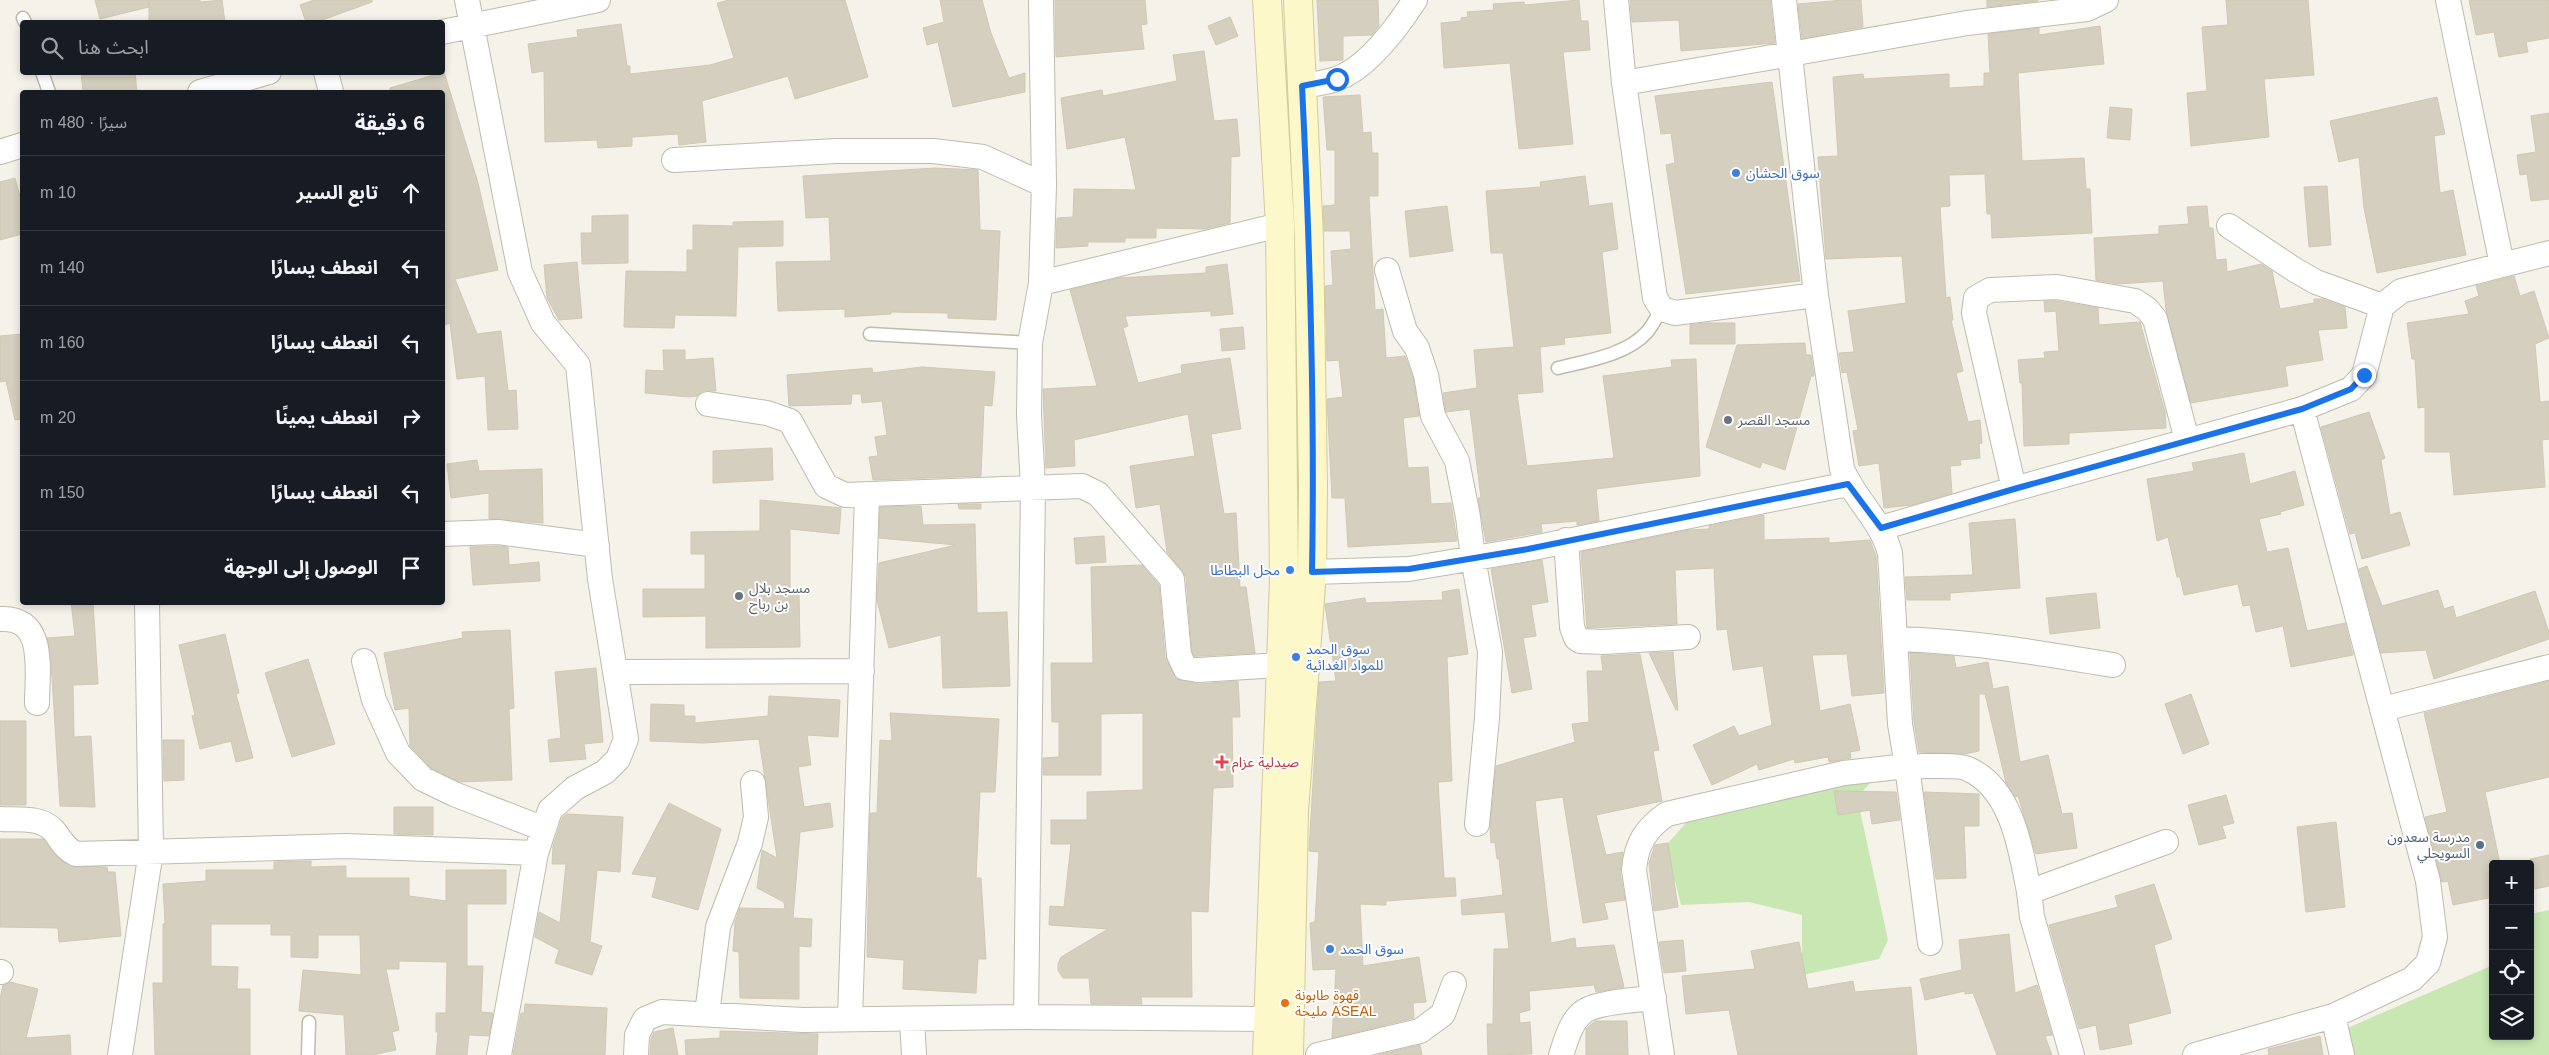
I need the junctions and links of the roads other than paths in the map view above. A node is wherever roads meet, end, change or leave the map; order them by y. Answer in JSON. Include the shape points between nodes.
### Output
{"nodes":[{"id":1,"x":467,"y":0,"type":"edge"},
{"id":2,"x":598,"y":0,"type":"edge"},
{"id":3,"x":1040,"y":0,"type":"edge"},
{"id":4,"x":1267,"y":0,"type":"edge"},
{"id":5,"x":1298,"y":0,"type":"edge"},
{"id":6,"x":1415,"y":0,"type":"edge"},
{"id":7,"x":1616,"y":0,"type":"edge"},
{"id":8,"x":1784,"y":0,"type":"edge"},
{"id":9,"x":2106,"y":0,"type":"edge"},
{"id":10,"x":2448,"y":0,"type":"edge"},
{"id":11,"x":2057,"y":6,"type":"edge"},
{"id":12,"x":472,"y":27,"type":"junction"},
{"id":13,"x":445,"y":32,"type":"edge"},
{"id":14,"x":1788,"y":53,"type":"junction"},
{"id":15,"x":43,"y":75,"type":"edge"},
{"id":16,"x":259,"y":75,"type":"edge"},
{"id":17,"x":327,"y":75,"type":"edge"},
{"id":18,"x":1624,"y":83,"type":"junction"},
{"id":19,"x":1302,"y":86,"type":"junction"},
{"id":20,"x":48,"y":90,"type":"edge"},
{"id":21,"x":207,"y":90,"type":"edge"},
{"id":22,"x":330,"y":90,"type":"edge"},
{"id":23,"x":20,"y":146,"type":"edge"},
{"id":24,"x":0,"y":152,"type":"edge"},
{"id":25,"x":674,"y":160,"type":"dead end"},
{"id":26,"x":1044,"y":185,"type":"junction"},
{"id":27,"x":1280,"y":226,"type":"junction"},
{"id":28,"x":2229,"y":226,"type":"dead end"},
{"id":29,"x":2549,"y":253,"type":"edge"},
{"id":30,"x":2502,"y":265,"type":"junction"},
{"id":31,"x":1387,"y":270,"type":"dead end"},
{"id":32,"x":1041,"y":283,"type":"junction"},
{"id":33,"x":1816,"y":295,"type":"junction"},
{"id":34,"x":2382,"y":306,"type":"junction"},
{"id":35,"x":1662,"y":308,"type":"junction"},
{"id":36,"x":870,"y":334,"type":"dead end"},
{"id":37,"x":1030,"y":343,"type":"junction"},
{"id":38,"x":1558,"y":368,"type":"dead end"},
{"id":39,"x":708,"y":404,"type":"dead end"},
{"id":40,"x":2302,"y":409,"type":"junction"},
{"id":41,"x":2187,"y":440,"type":"junction"},
{"id":42,"x":1848,"y":484,"type":"junction"},
{"id":43,"x":1033,"y":486,"type":"junction"},
{"id":44,"x":2014,"y":489,"type":"junction"},
{"id":45,"x":866,"y":495,"type":"junction"},
{"id":46,"x":1881,"y":528,"type":"junction"},
{"id":47,"x":445,"y":534,"type":"edge"},
{"id":48,"x":1566,"y":540,"type":"junction"},
{"id":49,"x":596,"y":545,"type":"junction"},
{"id":50,"x":1473,"y":558,"type":"junction"},
{"id":51,"x":1312,"y":572,"type":"junction"},
{"id":52,"x":147,"y":605,"type":"edge"},
{"id":53,"x":0,"y":619,"type":"edge"},
{"id":54,"x":1688,"y":637,"type":"dead end"},
{"id":55,"x":1896,"y":639,"type":"junction"},
{"id":56,"x":364,"y":661,"type":"dead end"},
{"id":57,"x":2113,"y":664,"type":"dead end"},
{"id":58,"x":1282,"y":665,"type":"junction"},
{"id":59,"x":2549,"y":667,"type":"edge"},
{"id":60,"x":862,"y":671,"type":"junction"},
{"id":61,"x":615,"y":672,"type":"junction"},
{"id":62,"x":37,"y":703,"type":"dead end"},
{"id":63,"x":2383,"y":709,"type":"junction"},
{"id":64,"x":1907,"y":766,"type":"junction"},
{"id":65,"x":753,"y":783,"type":"dead end"},
{"id":66,"x":0,"y":819,"type":"edge"},
{"id":67,"x":1477,"y":824,"type":"dead end"},
{"id":68,"x":544,"y":829,"type":"junction"},
{"id":69,"x":2166,"y":842,"type":"dead end"},
{"id":70,"x":152,"y":851,"type":"junction"},
{"id":71,"x":536,"y":853,"type":"junction"},
{"id":72,"x":2029,"y":892,"type":"junction"},
{"id":73,"x":1930,"y":943,"type":"dead end"},
{"id":74,"x":1454,"y":984,"type":"dead end"},
{"id":75,"x":1654,"y":998,"type":"junction"},
{"id":76,"x":707,"y":1014,"type":"junction"},
{"id":77,"x":2333,"y":1016,"type":"junction"},
{"id":78,"x":1026,"y":1017,"type":"junction"},
{"id":79,"x":850,"y":1019,"type":"junction"},
{"id":80,"x":912,"y":1019,"type":"junction"},
{"id":81,"x":1268,"y":1019,"type":"junction"},
{"id":82,"x":309,"y":1022,"type":"dead end"},
{"id":83,"x":120,"y":1055,"type":"edge"},
{"id":84,"x":308,"y":1055,"type":"edge"},
{"id":85,"x":500,"y":1055,"type":"edge"},
{"id":86,"x":636,"y":1055,"type":"edge"},
{"id":87,"x":914,"y":1055,"type":"edge"},
{"id":88,"x":1267,"y":1055,"type":"edge"},
{"id":89,"x":1290,"y":1055,"type":"edge"},
{"id":90,"x":1318,"y":1055,"type":"edge"},
{"id":91,"x":1562,"y":1055,"type":"edge"},
{"id":92,"x":1662,"y":1055,"type":"edge"},
{"id":93,"x":2072,"y":1055,"type":"edge"},
{"id":94,"x":2195,"y":1055,"type":"edge"},
{"id":95,"x":2342,"y":1055,"type":"edge"}],
"edges":[{"from":1,"to":12,"type":"street"},
{"from":2,"to":12,"type":"street"},
{"from":3,"to":26,"type":"street"},
{"from":4,"to":27,"type":"main road"},
{"from":5,"to":19,"type":"main road"},
{"from":6,"to":19,"type":"street","via":[[1361,65],[1337,79]]},
{"from":7,"to":18,"type":"street"},
{"from":8,"to":14,"type":"street"},
{"from":9,"to":11,"type":"street","via":[[2094,7]]},
{"from":10,"to":30,"type":"street"},
{"from":11,"to":14,"type":"street"},
{"from":12,"to":13,"type":"street"},
{"from":12,"to":49,"type":"street","via":[[520,272],[543,324],[578,365]]},
{"from":14,"to":18,"type":"street"},
{"from":14,"to":33,"type":"street"},
{"from":15,"to":20,"type":"lane"},
{"from":16,"to":21,"type":"street"},
{"from":17,"to":22,"type":"street"},
{"from":18,"to":35,"type":"street","via":[[1656,298]]},
{"from":19,"to":51,"type":"main road","via":[[1309,278]]},
{"from":23,"to":24,"type":"street"},
{"from":25,"to":26,"type":"street","via":[[836,150],[933,151],[983,157]]},
{"from":26,"to":32,"type":"street"},
{"from":27,"to":32,"type":"street"},
{"from":27,"to":58,"type":"main road"},
{"from":28,"to":34,"type":"street","via":[[2316,282]]},
{"from":29,"to":30,"type":"street"},
{"from":30,"to":34,"type":"street","via":[[2401,291]]},
{"from":31,"to":50,"type":"street","via":[[1405,331],[1417,348],[1426,375],[1433,416],[1457,462]]},
{"from":32,"to":37,"type":"street"},
{"from":33,"to":35,"type":"street","via":[[1675,313]]},
{"from":33,"to":42,"type":"street","via":[[1840,454]]},
{"from":34,"to":40,"type":"street","via":[[2364,375],[2351,389]]},
{"from":35,"to":38,"type":"lane","via":[[1647,332],[1628,346],[1594,360]]},
{"from":36,"to":37,"type":"lane"},
{"from":37,"to":43,"type":"street","via":[[1029,415]]},
{"from":39,"to":45,"type":"street","via":[[767,413],[790,421],[826,486],[845,495]]},
{"from":40,"to":41,"type":"street"},
{"from":40,"to":63,"type":"street"},
{"from":41,"to":44,"type":"street"},
{"from":41,"to":44,"type":"street","via":[[2155,319],[2147,309],[2135,301],[2057,287],[1990,290],[1976,298],[1974,313]]},
{"from":42,"to":46,"type":"street"},
{"from":42,"to":48,"type":"street"},
{"from":43,"to":45,"type":"street"},
{"from":43,"to":58,"type":"street","via":[[1082,486],[1098,494],[1146,546],[1172,579],[1180,655],[1185,668]]},
{"from":43,"to":78,"type":"street"},
{"from":44,"to":46,"type":"street"},
{"from":45,"to":60,"type":"street"},
{"from":46,"to":55,"type":"street","via":[[1890,553]]},
{"from":47,"to":49,"type":"street","via":[[498,532]]},
{"from":48,"to":50,"type":"street"},
{"from":48,"to":54,"type":"street","via":[[1572,627],[1576,638],[1595,643]]},
{"from":49,"to":61,"type":"street"},
{"from":50,"to":51,"type":"street","via":[[1409,569]]},
{"from":50,"to":67,"type":"street","via":[[1490,652]]},
{"from":51,"to":89,"type":"main road","via":[[1294,811]]},
{"from":52,"to":70,"type":"street"},
{"from":53,"to":62,"type":"street","via":[[10,619],[27,627],[37,646]]},
{"from":55,"to":57,"type":"street","via":[[1939,640]]},
{"from":55,"to":64,"type":"street","via":[[1900,724]]},
{"from":56,"to":68,"type":"street","via":[[374,700],[398,753],[423,778],[454,794]]},
{"from":58,"to":81,"type":"main road"},
{"from":59,"to":63,"type":"street"},
{"from":60,"to":61,"type":"street"},
{"from":60,"to":79,"type":"street"},
{"from":61,"to":68,"type":"street","via":[[626,739],[618,759],[605,772],[575,788],[550,810]]},
{"from":63,"to":77,"type":"street","via":[[2428,881],[2435,937],[2428,963],[2412,979]]},
{"from":64,"to":72,"type":"street","via":[[1966,768],[1989,781],[2005,808],[2021,849]]},
{"from":64,"to":73,"type":"street"},
{"from":64,"to":75,"type":"street","via":[[1844,773],[1667,814],[1656,822],[1639,843],[1634,870]]},
{"from":65,"to":76,"type":"street","via":[[756,817],[750,843],[718,927]]},
{"from":66,"to":70,"type":"street","via":[[42,822],[76,854]]},
{"from":68,"to":71,"type":"street"},
{"from":69,"to":72,"type":"street"},
{"from":70,"to":71,"type":"street","via":[[345,846]]},
{"from":70,"to":83,"type":"street"},
{"from":71,"to":85,"type":"street"},
{"from":72,"to":93,"type":"street","via":[[2032,917]]},
{"from":74,"to":90,"type":"street","via":[[1443,1014],[1420,1032]]},
{"from":75,"to":91,"type":"street","via":[[1600,1006],[1582,1013],[1569,1031]]},
{"from":75,"to":92,"type":"street"},
{"from":76,"to":79,"type":"street","via":[[803,1020]]},
{"from":76,"to":86,"type":"street","via":[[662,1012],[645,1019],[637,1036]]},
{"from":77,"to":94,"type":"street"},
{"from":77,"to":95,"type":"street"},
{"from":78,"to":80,"type":"street"},
{"from":78,"to":81,"type":"street"},
{"from":79,"to":80,"type":"street"},
{"from":80,"to":87,"type":"street"},
{"from":81,"to":88,"type":"main road"},
{"from":82,"to":84,"type":"lane"}]}
